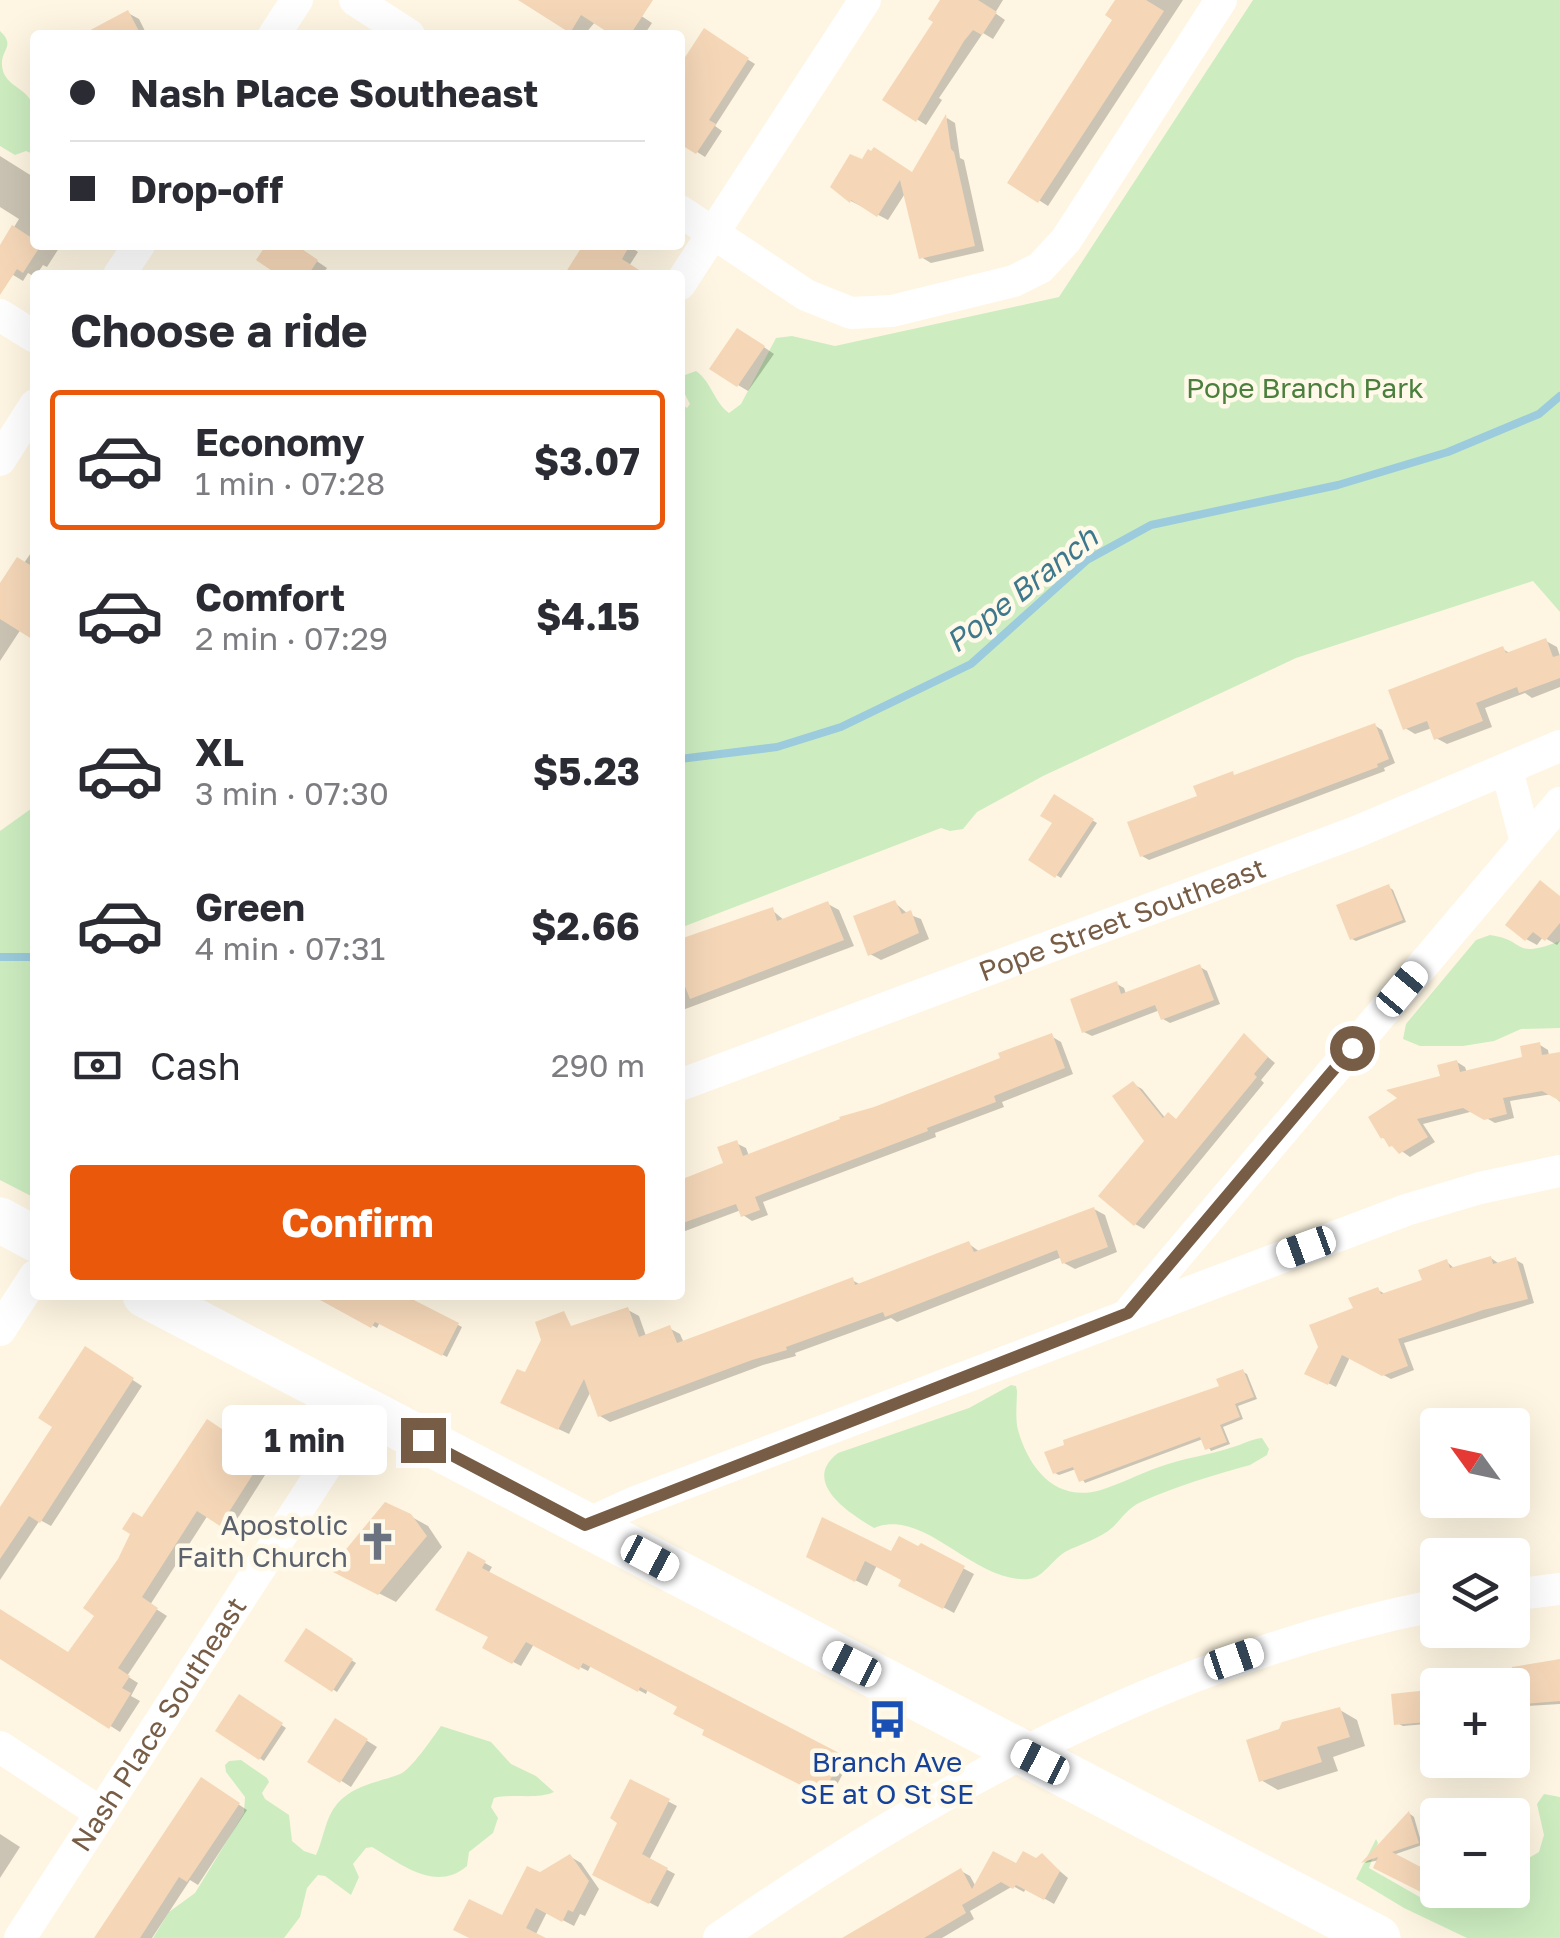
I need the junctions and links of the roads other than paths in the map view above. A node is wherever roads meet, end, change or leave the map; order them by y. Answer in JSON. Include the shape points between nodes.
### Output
{"nodes":[{"id":1,"x":297,"y":0,"type":"edge"},
{"id":2,"x":355,"y":0,"type":"edge"},
{"id":3,"x":865,"y":0,"type":"edge"},
{"id":4,"x":1221,"y":0,"type":"edge"},
{"id":5,"x":277,"y":30,"type":"edge"},
{"id":6,"x":401,"y":30,"type":"edge"},
{"id":7,"x":685,"y":214,"type":"edge"},
{"id":8,"x":714,"y":234,"type":"junction"},
{"id":9,"x":685,"y":277,"type":"edge"},
{"id":10,"x":0,"y":315,"type":"edge"},
{"id":11,"x":30,"y":334,"type":"edge"},
{"id":12,"x":30,"y":414,"type":"edge"},
{"id":13,"x":0,"y":460,"type":"edge"},
{"id":14,"x":1560,"y":746,"type":"edge"},
{"id":15,"x":1507,"y":770,"type":"junction"},
{"id":16,"x":1560,"y":802,"type":"edge"},
{"id":17,"x":1526,"y":842,"type":"junction"},
{"id":18,"x":685,"y":1083,"type":"edge"},
{"id":19,"x":1560,"y":1171,"type":"edge"},
{"id":20,"x":0,"y":1220,"type":"edge"},
{"id":21,"x":30,"y":1235,"type":"edge"},
{"id":22,"x":30,"y":1284,"type":"edge"},
{"id":23,"x":159,"y":1300,"type":"edge"},
{"id":24,"x":1128,"y":1313,"type":"junction"},
{"id":25,"x":0,"y":1330,"type":"edge"},
{"id":26,"x":363,"y":1409,"type":"junction"},
{"id":27,"x":585,"y":1525,"type":"junction"},
{"id":28,"x":1560,"y":1588,"type":"edge"},
{"id":29,"x":1530,"y":1592,"type":"edge"},
{"id":30,"x":1420,"y":1609,"type":"edge"},
{"id":31,"x":0,"y":1747,"type":"edge"},
{"id":32,"x":1022,"y":1752,"type":"junction"},
{"id":33,"x":101,"y":1813,"type":"junction"},
{"id":34,"x":20,"y":1938,"type":"edge"},
{"id":35,"x":720,"y":1938,"type":"edge"},
{"id":36,"x":1377,"y":1938,"type":"edge"}],
"edges":[{"from":1,"to":5,"type":"street"},
{"from":2,"to":6,"type":"street"},
{"from":3,"to":8,"type":"street"},
{"from":4,"to":8,"type":"street","via":[[1066,240],[1040,268],[1014,282],[892,311],[851,313],[806,295]]},
{"from":7,"to":8,"type":"street"},
{"from":8,"to":9,"type":"street"},
{"from":10,"to":11,"type":"street"},
{"from":12,"to":13,"type":"street"},
{"from":14,"to":15,"type":"street","name":"Pope Street Southeast"},
{"from":15,"to":17,"type":"street"},
{"from":15,"to":18,"type":"street","name":"Pope Street Southeast"},
{"from":16,"to":17,"type":"street"},
{"from":17,"to":24,"type":"street"},
{"from":19,"to":24,"type":"street","via":[[1406,1210]]},
{"from":20,"to":21,"type":"main road"},
{"from":22,"to":25,"type":"street"},
{"from":23,"to":26,"type":"main road"},
{"from":24,"to":27,"type":"street"},
{"from":26,"to":27,"type":"main road"},
{"from":26,"to":33,"type":"street","name":"Nash Place Southeast"},
{"from":27,"to":32,"type":"main road"},
{"from":28,"to":29,"type":"street"},
{"from":30,"to":32,"type":"street","via":[[1234,1659]]},
{"from":31,"to":33,"type":"street"},
{"from":32,"to":35,"type":"street"},
{"from":32,"to":36,"type":"main road"},
{"from":33,"to":34,"type":"street","name":"Nash Place Southeast"}]}
